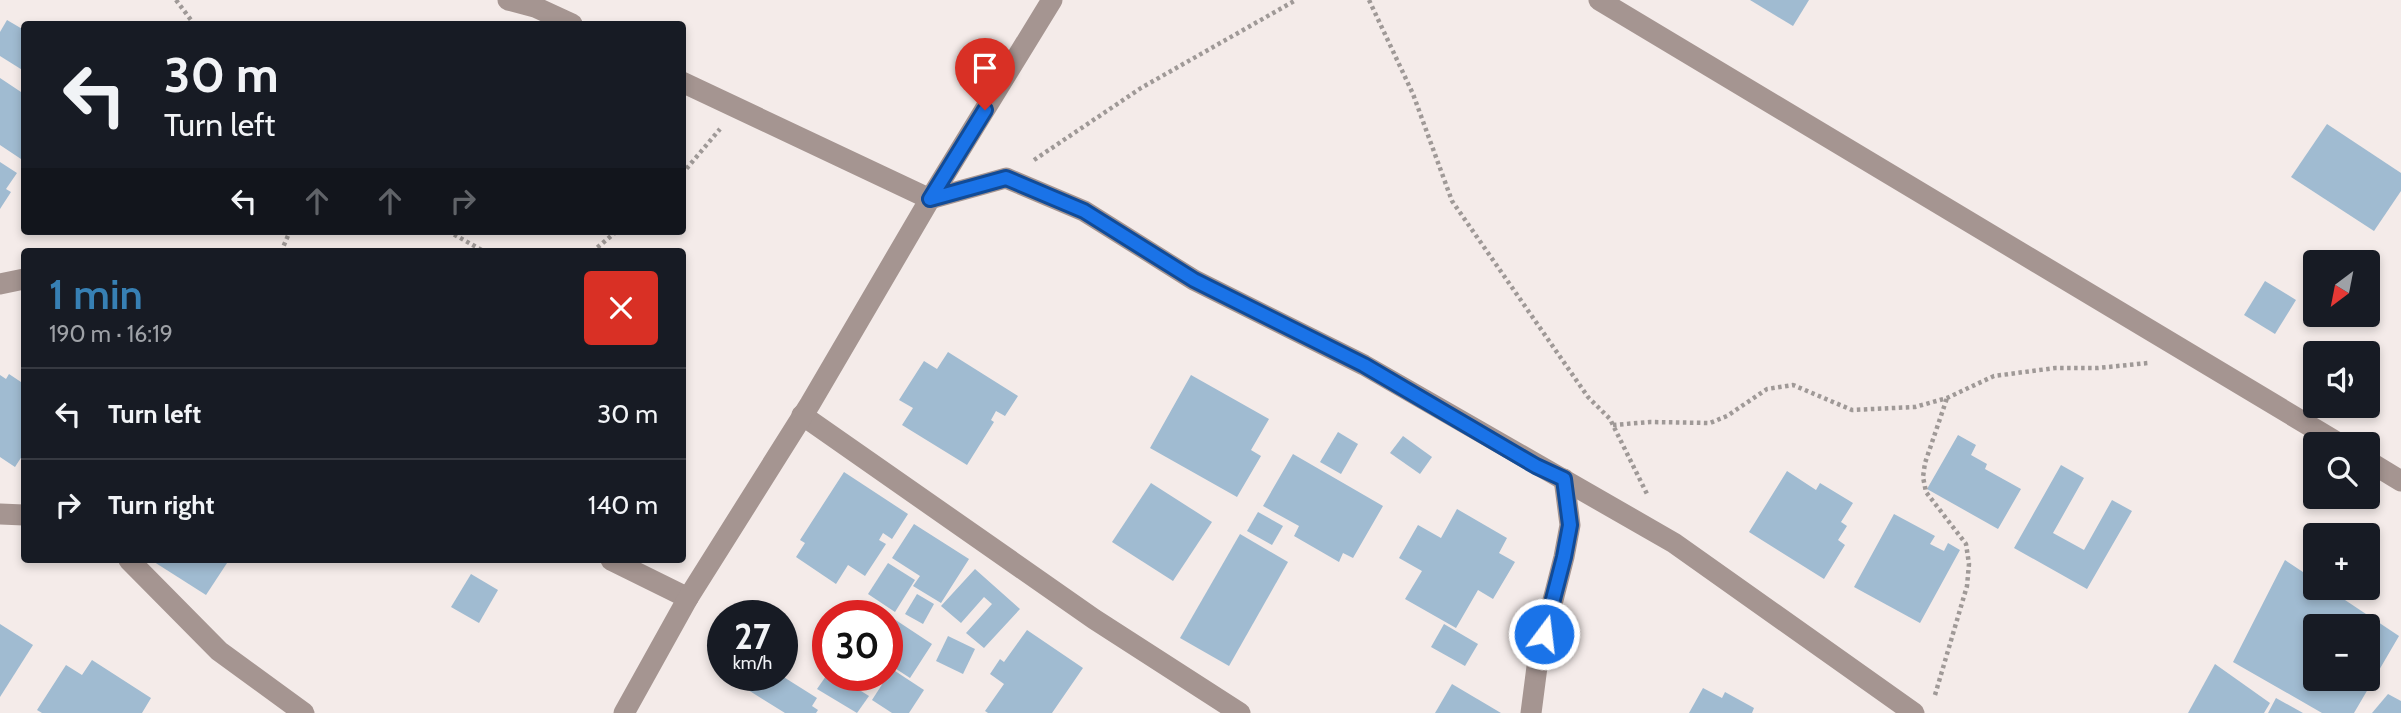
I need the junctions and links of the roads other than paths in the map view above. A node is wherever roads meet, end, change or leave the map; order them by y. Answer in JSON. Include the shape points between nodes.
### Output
{"nodes":[{"id":1,"x":508,"y":0,"type":"edge"},
{"id":2,"x":1052,"y":0,"type":"edge"},
{"id":3,"x":1599,"y":0,"type":"edge"},
{"id":4,"x":1624,"y":7,"type":"edge"},
{"id":5,"x":565,"y":21,"type":"edge"},
{"id":6,"x":686,"y":84,"type":"edge"},
{"id":7,"x":930,"y":199,"type":"junction"},
{"id":8,"x":21,"y":280,"type":"edge"},
{"id":9,"x":0,"y":284,"type":"edge"},
{"id":10,"x":802,"y":415,"type":"junction"},
{"id":11,"x":2320,"y":432,"type":"edge"},
{"id":12,"x":2380,"y":468,"type":"edge"},
{"id":13,"x":1564,"y":479,"type":"junction"},
{"id":14,"x":2401,"y":481,"type":"edge"},
{"id":15,"x":0,"y":514,"type":"edge"},
{"id":16,"x":21,"y":515,"type":"edge"},
{"id":17,"x":132,"y":563,"type":"edge"},
{"id":18,"x":617,"y":563,"type":"edge"},
{"id":19,"x":688,"y":598,"type":"junction"},
{"id":20,"x":304,"y":713,"type":"edge"},
{"id":21,"x":625,"y":713,"type":"edge"},
{"id":22,"x":1240,"y":713,"type":"edge"},
{"id":23,"x":1531,"y":713,"type":"edge"},
{"id":24,"x":1914,"y":713,"type":"edge"}],
"edges":[{"from":1,"to":5,"type":"street"},
{"from":2,"to":7,"type":"street"},
{"from":3,"to":4,"type":"street"},
{"from":4,"to":11,"type":"street"},
{"from":6,"to":7,"type":"street"},
{"from":7,"to":10,"type":"street"},
{"from":7,"to":13,"type":"street","via":[[1006,178],[1084,211],[1194,280],[1364,365]]},
{"from":8,"to":9,"type":"street"},
{"from":10,"to":19,"type":"street"},
{"from":10,"to":22,"type":"street","via":[[1083,611]]},
{"from":12,"to":14,"type":"street"},
{"from":13,"to":23,"type":"street","via":[[1570,525],[1538,659]]},
{"from":13,"to":24,"type":"street","via":[[1674,543]]},
{"from":15,"to":16,"type":"street"},
{"from":17,"to":20,"type":"street","via":[[219,651]]},
{"from":18,"to":19,"type":"street"},
{"from":19,"to":21,"type":"street"}]}
